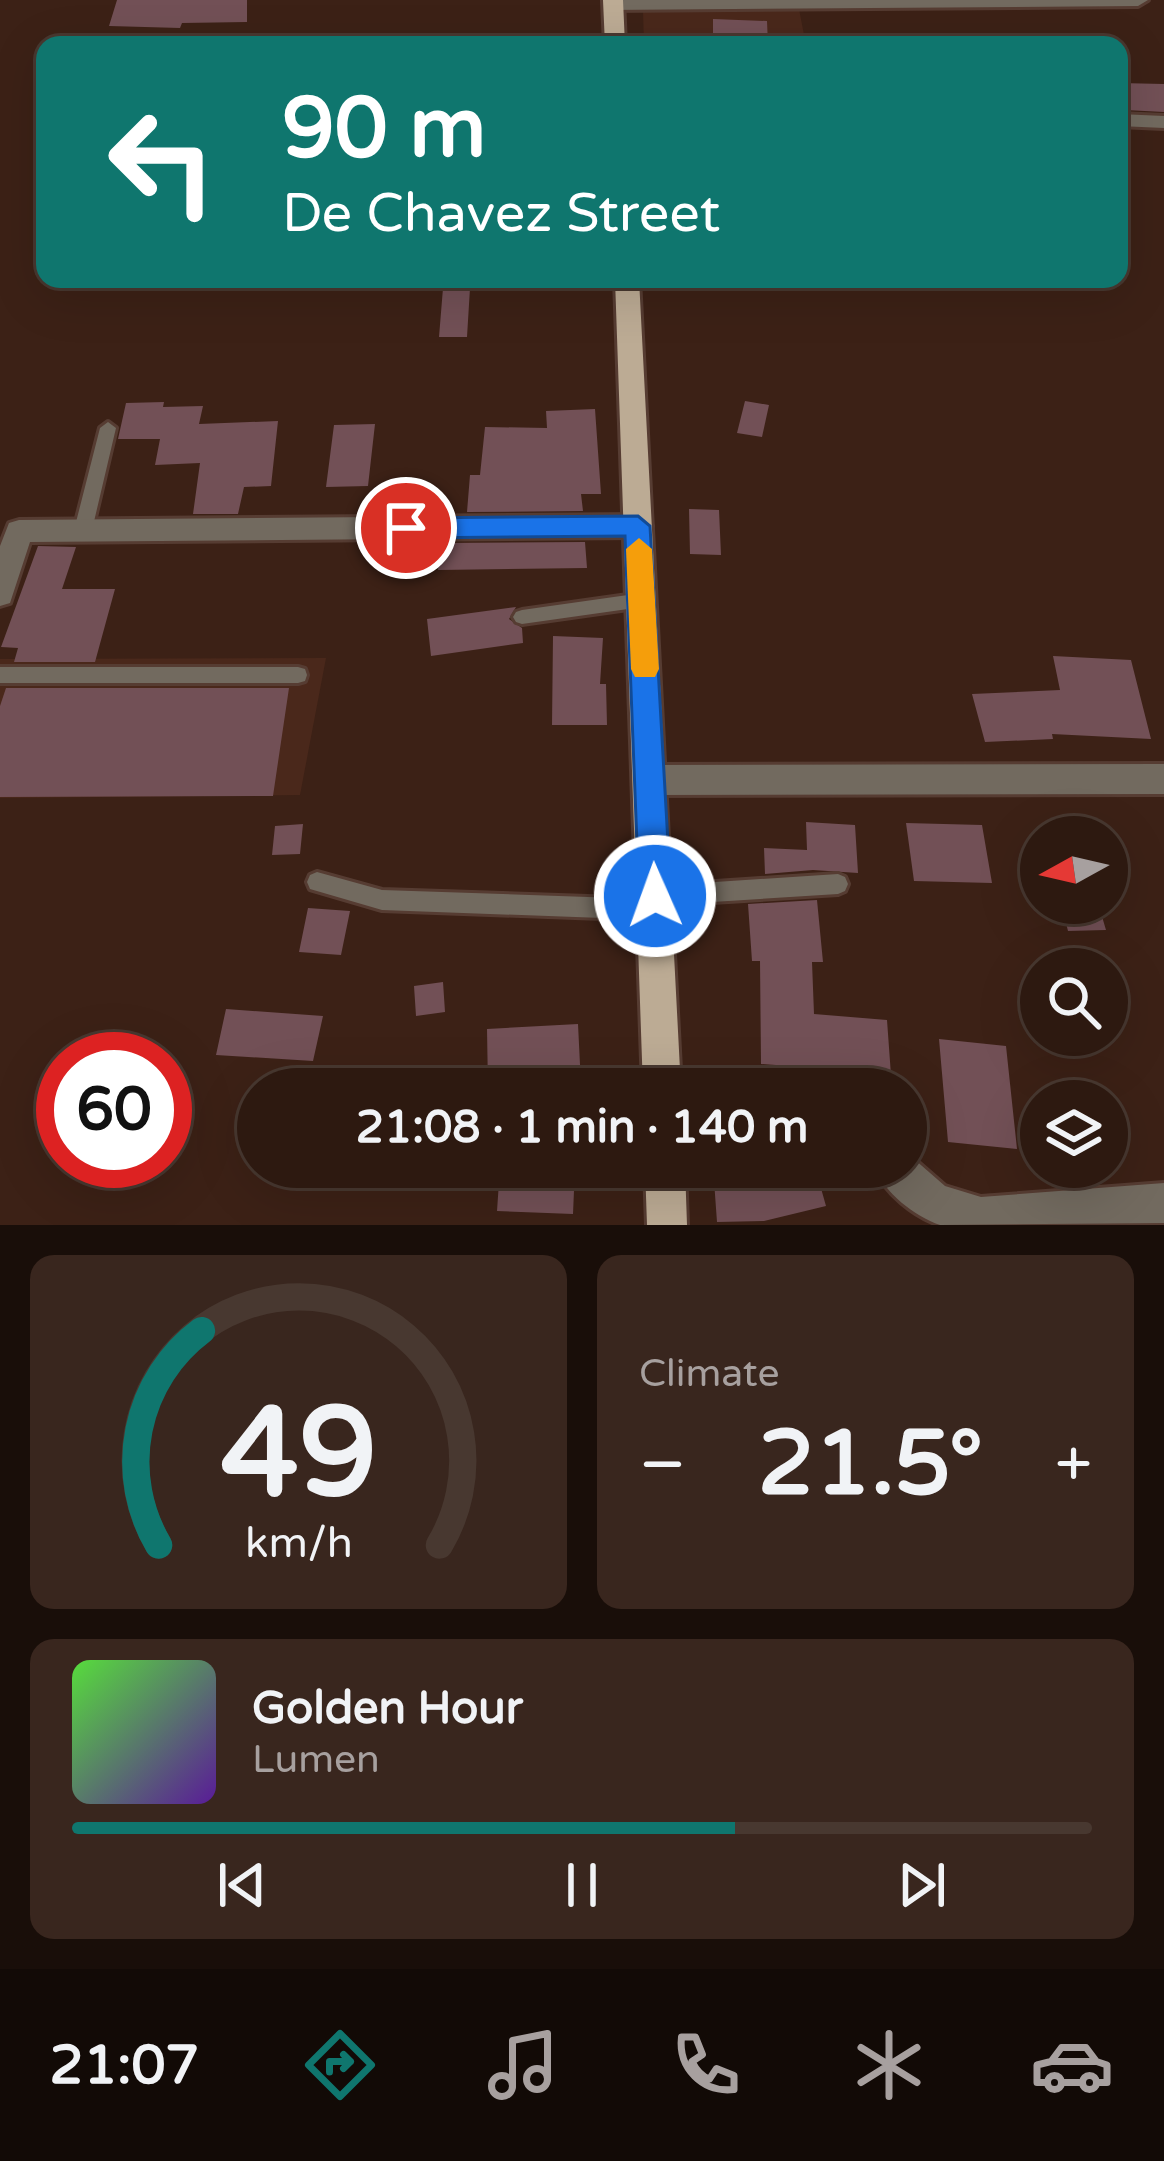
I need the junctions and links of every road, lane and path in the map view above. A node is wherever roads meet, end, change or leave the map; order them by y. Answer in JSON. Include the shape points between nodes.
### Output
{"nodes":[{"id":1,"x":1138,"y":0,"type":"edge"},
{"id":2,"x":613,"y":3,"type":"edge"},
{"id":3,"x":615,"y":36,"type":"edge"},
{"id":4,"x":1128,"y":120,"type":"edge"},
{"id":5,"x":1164,"y":122,"type":"edge"},
{"id":6,"x":627,"y":288,"type":"edge"},
{"id":7,"x":108,"y":428,"type":"dead end"},
{"id":8,"x":638,"y":526,"type":"junction"},
{"id":9,"x":83,"y":530,"type":"junction"},
{"id":10,"x":10,"y":531,"type":"edge"},
{"id":11,"x":0,"y":594,"type":"edge"},
{"id":12,"x":642,"y":600,"type":"junction"},
{"id":13,"x":522,"y":617,"type":"dead end"},
{"id":14,"x":0,"y":675,"type":"edge"},
{"id":15,"x":298,"y":675,"type":"dead end"},
{"id":16,"x":1164,"y":779,"type":"edge"},
{"id":17,"x":651,"y":780,"type":"junction"},
{"id":18,"x":317,"y":882,"type":"dead end"},
{"id":19,"x":838,"y":884,"type":"dead end"},
{"id":20,"x":656,"y":903,"type":"junction"},
{"id":21,"x":661,"y":1068,"type":"edge"},
{"id":22,"x":666,"y":1188,"type":"edge"},
{"id":23,"x":917,"y":1188,"type":"edge"},
{"id":24,"x":1164,"y":1203,"type":"edge"},
{"id":25,"x":667,"y":1225,"type":"edge"}],
"edges":[{"from":1,"to":2,"type":"street"},
{"from":2,"to":3,"type":"main road"},
{"from":4,"to":5,"type":"street"},
{"from":6,"to":8,"type":"main road"},
{"from":7,"to":9,"type":"lane"},
{"from":8,"to":9,"type":"street"},
{"from":8,"to":12,"type":"main road"},
{"from":9,"to":10,"type":"street"},
{"from":10,"to":11,"type":"street"},
{"from":12,"to":13,"type":"lane"},
{"from":12,"to":17,"type":"main road"},
{"from":14,"to":15,"type":"lane"},
{"from":16,"to":17,"type":"street"},
{"from":17,"to":20,"type":"main road"},
{"from":18,"to":20,"type":"lane","via":[[382,900]]},
{"from":19,"to":20,"type":"lane"},
{"from":20,"to":21,"type":"main road"},
{"from":22,"to":25,"type":"main road"},
{"from":23,"to":24,"type":"street","via":[[934,1203],[982,1217]]}]}
